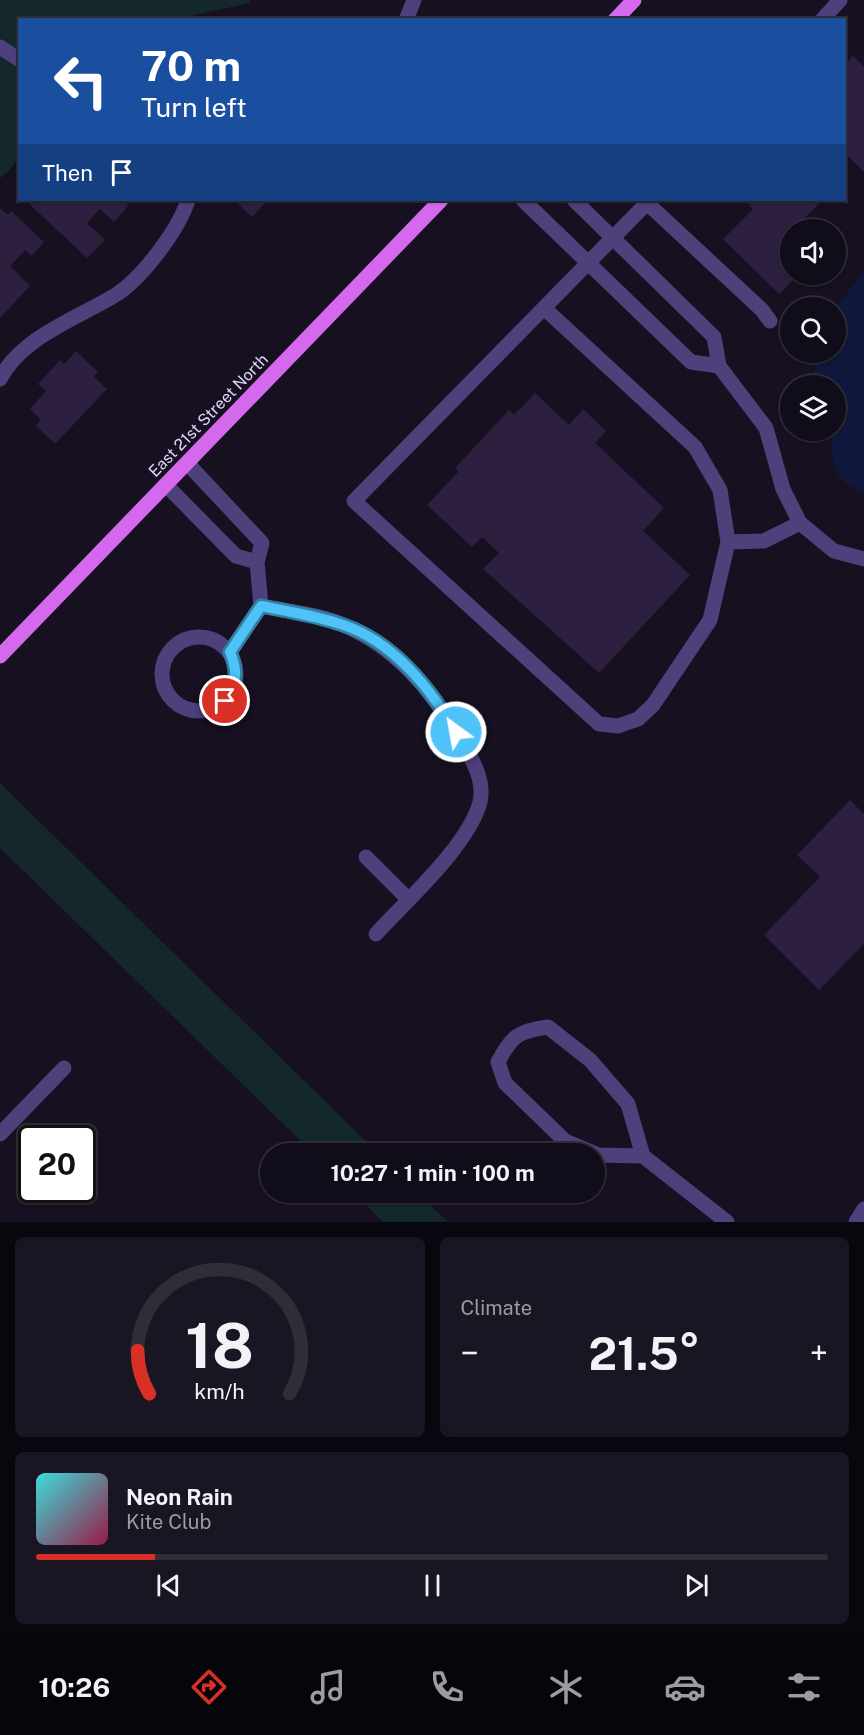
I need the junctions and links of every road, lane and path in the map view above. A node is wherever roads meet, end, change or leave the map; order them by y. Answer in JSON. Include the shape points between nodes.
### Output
{"nodes":[{"id":1,"x":414,"y":0,"type":"edge"},
{"id":2,"x":634,"y":0,"type":"edge"},
{"id":3,"x":840,"y":0,"type":"edge"},
{"id":4,"x":407,"y":18,"type":"edge"},
{"id":5,"x":617,"y":18,"type":"edge"},
{"id":6,"x":824,"y":18,"type":"edge"},
{"id":7,"x":0,"y":47,"type":"edge"},
{"id":8,"x":18,"y":59,"type":"edge"},
{"id":9,"x":188,"y":201,"type":"edge"},
{"id":10,"x":440,"y":201,"type":"edge"},
{"id":11,"x":524,"y":201,"type":"edge"},
{"id":12,"x":575,"y":201,"type":"edge"},
{"id":13,"x":649,"y":201,"type":"edge"},
{"id":14,"x":613,"y":239,"type":"junction"},
{"id":15,"x":587,"y":264,"type":"junction"},
{"id":16,"x":544,"y":308,"type":"junction"},
{"id":17,"x":770,"y":321,"type":"dead end"},
{"id":18,"x":719,"y":366,"type":"junction"},
{"id":19,"x":0,"y":379,"type":"edge"},
{"id":20,"x":187,"y":463,"type":"junction"},
{"id":21,"x":166,"y":485,"type":"junction"},
{"id":22,"x":800,"y":523,"type":"junction"},
{"id":23,"x":728,"y":542,"type":"junction"},
{"id":24,"x":864,"y":559,"type":"edge"},
{"id":25,"x":257,"y":562,"type":"junction"},
{"id":26,"x":261,"y":606,"type":"junction"},
{"id":27,"x":230,"y":652,"type":"junction"},
{"id":28,"x":0,"y":656,"type":"edge"},
{"id":29,"x":366,"y":857,"type":"dead end"},
{"id":30,"x":408,"y":899,"type":"junction"},
{"id":31,"x":376,"y":934,"type":"dead end"},
{"id":32,"x":64,"y":1068,"type":"dead end"},
{"id":33,"x":0,"y":1134,"type":"edge"},
{"id":34,"x":643,"y":1156,"type":"junction"},
{"id":35,"x":864,"y":1209,"type":"edge"},
{"id":36,"x":727,"y":1222,"type":"edge"},
{"id":37,"x":856,"y":1222,"type":"edge"}],
"edges":[{"from":1,"to":4,"type":"street"},
{"from":2,"to":5,"type":"main road"},
{"from":3,"to":6,"type":"street"},
{"from":7,"to":8,"type":"street"},
{"from":9,"to":19,"type":"street","via":[[154,256],[119,292],[37,338]]},
{"from":10,"to":20,"type":"main road","name":"East 21st Street North"},
{"from":11,"to":15,"type":"street"},
{"from":12,"to":14,"type":"street"},
{"from":13,"to":14,"type":"street"},
{"from":13,"to":17,"type":"street"},
{"from":14,"to":15,"type":"street"},
{"from":14,"to":18,"type":"street","via":[[714,337]]},
{"from":15,"to":16,"type":"street"},
{"from":15,"to":18,"type":"street","via":[[691,362]]},
{"from":16,"to":23,"type":"street","via":[[695,447],[720,490]]},
{"from":16,"to":23,"type":"street","via":[[354,501],[599,724],[618,726],[638,719],[654,705],[711,620]]},
{"from":18,"to":22,"type":"street","via":[[766,428],[783,489]]},
{"from":20,"to":21,"type":"main road","name":"East 21st Street North"},
{"from":20,"to":25,"type":"street","via":[[256,533],[262,543]]},
{"from":21,"to":25,"type":"street","via":[[236,556]]},
{"from":21,"to":28,"type":"main road","name":"East 21st Street North"},
{"from":22,"to":23,"type":"street","via":[[764,541]]},
{"from":22,"to":24,"type":"street","via":[[834,551]]},
{"from":25,"to":26,"type":"street"},
{"from":26,"to":27,"type":"street"},
{"from":26,"to":30,"type":"street","via":[[339,623],[375,640],[416,674],[478,768],[480,801],[464,835]]},
{"from":27,"to":27,"type":"street","via":[[209,638],[183,641],[167,656],[163,668],[168,693],[187,709],[214,709],[225,701],[236,679]]},
{"from":29,"to":30,"type":"street"},
{"from":30,"to":31,"type":"street"},
{"from":32,"to":33,"type":"street"},
{"from":34,"to":34,"type":"street","via":[[628,1104],[581,1054],[548,1027],[523,1031],[506,1047],[498,1062],[505,1083],[565,1141],[598,1155]]},
{"from":34,"to":36,"type":"street"},
{"from":35,"to":37,"type":"street"}]}
